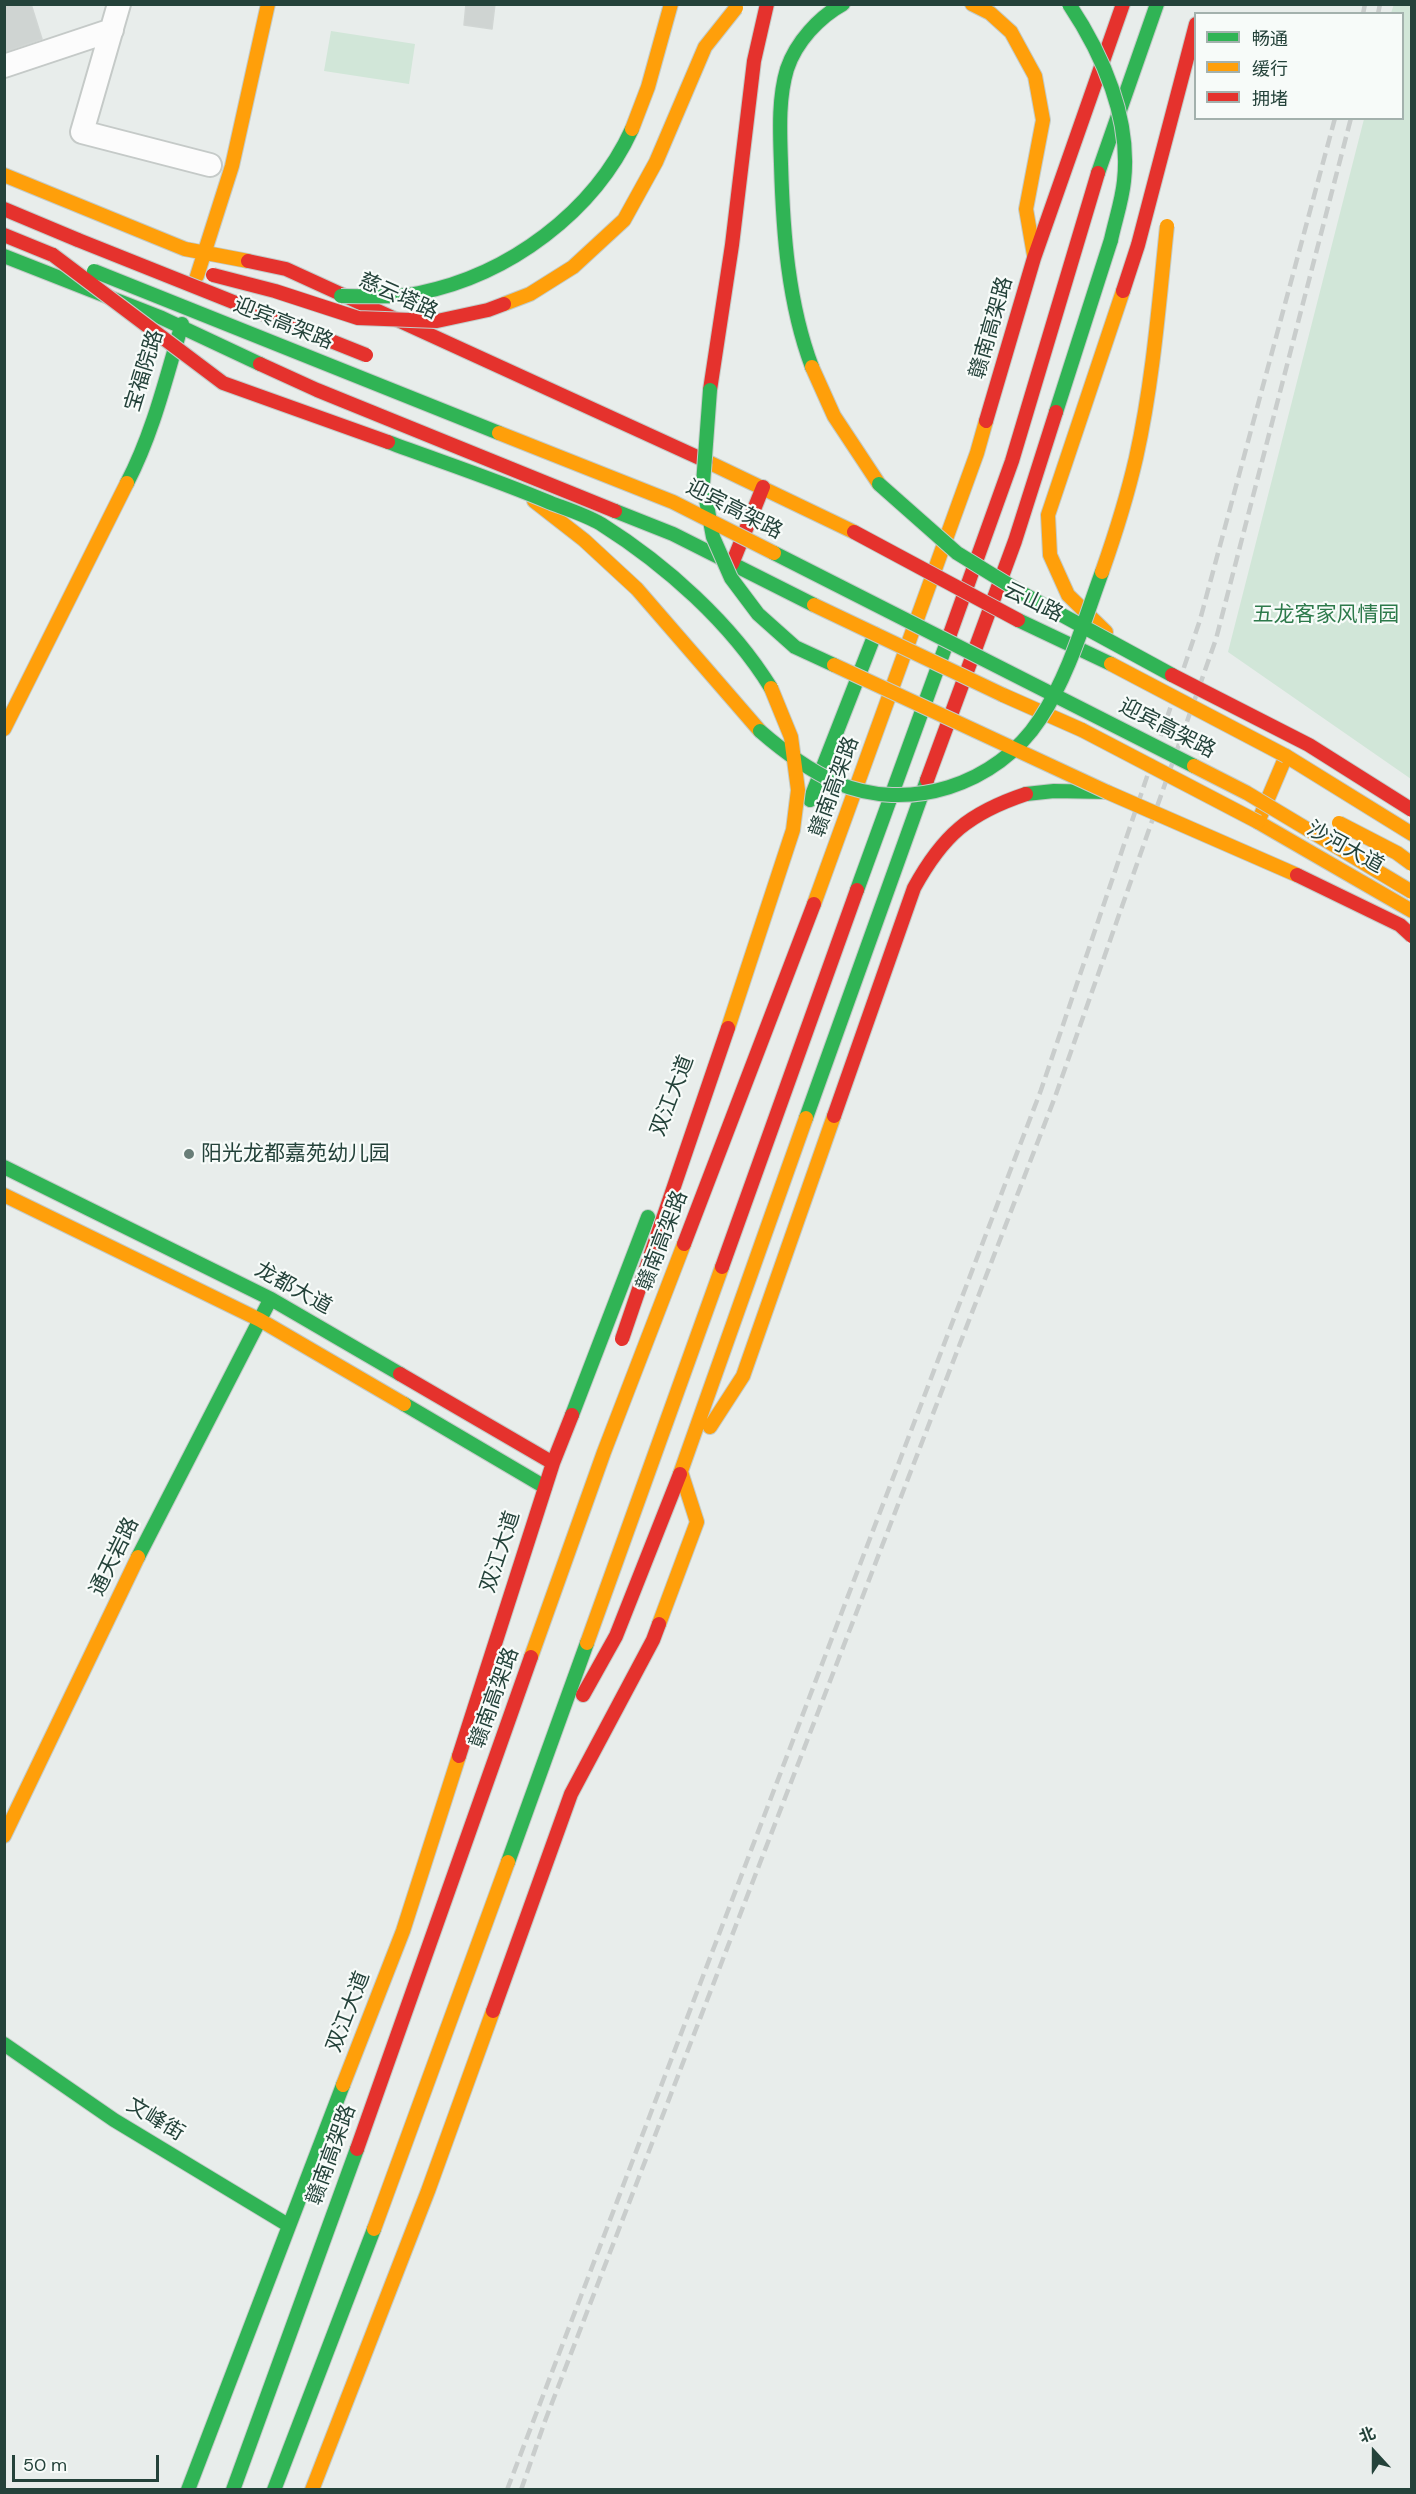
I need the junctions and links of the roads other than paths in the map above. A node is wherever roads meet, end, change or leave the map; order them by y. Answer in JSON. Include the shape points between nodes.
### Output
{"nodes":[{"id":1,"x":119,"y":4,"type":"edge"},
{"id":2,"x":268,"y":4,"type":"edge"},
{"id":3,"x":671,"y":4,"type":"edge"},
{"id":4,"x":739,"y":4,"type":"edge"},
{"id":5,"x":767,"y":4,"type":"edge"},
{"id":6,"x":843,"y":4,"type":"edge"},
{"id":7,"x":972,"y":4,"type":"edge"},
{"id":8,"x":1069,"y":4,"type":"edge"},
{"id":9,"x":1123,"y":4,"type":"edge"},
{"id":10,"x":1157,"y":4,"type":"edge"},
{"id":11,"x":112,"y":30,"type":"junction"},
{"id":12,"x":1194,"y":32,"type":"edge"},
{"id":13,"x":1194,"y":65,"type":"edge"},
{"id":14,"x":4,"y":66,"type":"edge"},
{"id":15,"x":1182,"y":134,"type":"dead end"},
{"id":16,"x":210,"y":165,"type":"dead end"},
{"id":17,"x":4,"y":175,"type":"edge"},
{"id":18,"x":4,"y":209,"type":"edge"},
{"id":19,"x":1169,"y":214,"type":"dead end"},
{"id":20,"x":4,"y":235,"type":"edge"},
{"id":21,"x":78,"y":240,"type":"junction"},
{"id":22,"x":183,"y":254,"type":"junction"},
{"id":23,"x":205,"y":254,"type":"junction"},
{"id":24,"x":53,"y":255,"type":"junction"},
{"id":25,"x":4,"y":256,"type":"edge"},
{"id":26,"x":1034,"y":258,"type":"junction"},
{"id":27,"x":275,"y":291,"type":"junction"},
{"id":28,"x":162,"y":318,"type":"junction"},
{"id":29,"x":181,"y":327,"type":"junction"},
{"id":30,"x":153,"y":348,"type":"dead end"},
{"id":31,"x":378,"y":360,"type":"dead end"},
{"id":32,"x":763,"y":487,"type":"junction"},
{"id":33,"x":518,"y":489,"type":"junction"},
{"id":34,"x":692,"y":489,"type":"dead end"},
{"id":35,"x":766,"y":527,"type":"dead end"},
{"id":36,"x":732,"y":564,"type":"junction"},
{"id":37,"x":913,"y":603,"type":"dead end"},
{"id":38,"x":874,"y":634,"type":"junction"},
{"id":39,"x":997,"y":646,"type":"dead end"},
{"id":40,"x":1122,"y":648,"type":"junction"},
{"id":41,"x":1050,"y":674,"type":"dead end"},
{"id":42,"x":1071,"y":685,"type":"dead end"},
{"id":43,"x":4,"y":729,"type":"edge"},
{"id":44,"x":1286,"y":756,"type":"junction"},
{"id":45,"x":1260,"y":783,"type":"dead end"},
{"id":46,"x":1107,"y":792,"type":"junction"},
{"id":47,"x":1281,"y":793,"type":"dead end"},
{"id":48,"x":1412,"y":810,"type":"edge"},
{"id":49,"x":1323,"y":815,"type":"dead end"},
{"id":50,"x":1257,"y":822,"type":"junction"},
{"id":51,"x":1412,"y":834,"type":"edge"},
{"id":52,"x":1412,"y":864,"type":"edge"},
{"id":53,"x":1412,"y":892,"type":"edge"},
{"id":54,"x":1412,"y":911,"type":"edge"},
{"id":55,"x":1412,"y":936,"type":"edge"},
{"id":56,"x":4,"y":1167,"type":"edge"},
{"id":57,"x":4,"y":1195,"type":"edge"},
{"id":58,"x":271,"y":1299,"type":"junction"},
{"id":59,"x":260,"y":1320,"type":"junction"},
{"id":60,"x":621,"y":1344,"type":"dead end"},
{"id":61,"x":615,"y":1384,"type":"dead end"},
{"id":62,"x":604,"y":1452,"type":"junction"},
{"id":63,"x":553,"y":1463,"type":"junction"},
{"id":64,"x":681,"y":1472,"type":"junction"},
{"id":65,"x":544,"y":1487,"type":"junction"},
{"id":66,"x":541,"y":1766,"type":"junction"},
{"id":67,"x":4,"y":1836,"type":"edge"},
{"id":68,"x":4,"y":2044,"type":"edge"},
{"id":69,"x":288,"y":2225,"type":"junction"},
{"id":70,"x":276,"y":2376,"type":"junction"},
{"id":71,"x":314,"y":2388,"type":"junction"},
{"id":72,"x":247,"y":2410,"type":"dead end"},
{"id":73,"x":314,"y":2422,"type":"dead end"},
{"id":74,"x":315,"y":2445,"type":"dead end"},
{"id":75,"x":306,"y":2468,"type":"dead end"},
{"id":76,"x":188,"y":2490,"type":"edge"},
{"id":77,"x":233,"y":2490,"type":"edge"},
{"id":78,"x":274,"y":2490,"type":"edge"},
{"id":79,"x":312,"y":2490,"type":"edge"}],
"edges":[{"from":1,"to":11,"type":"street"},
{"from":2,"to":23,"type":"main road","name":"宝福院路","via":[[237,144]]},
{"from":3,"to":27,"type":"main road","bridge":true,"via":[[639,115],[616,160],[584,201],[555,229],[519,254],[478,274],[426,291],[384,296]]},
{"from":4,"to":27,"type":"main road","bridge":true,"via":[[705,48],[656,162],[624,220],[564,272],[530,294],[488,310],[437,321],[358,318]]},
{"from":5,"to":46,"type":"main road","bridge":true,"via":[[752,77],[728,289],[710,390],[704,484],[713,537],[730,578],[758,614],[795,648]]},
{"from":6,"to":40,"type":"main road","bridge":true,"via":[[831,9],[808,33],[788,67],[779,115],[783,237],[794,306],[822,390],[843,433],[879,484],[957,553]]},
{"from":7,"to":26,"type":"main road","via":[[1011,33],[1035,76],[1043,120],[1026,209]]},
{"from":8,"to":64,"type":"main road","bridge":true,"via":[[1092,42],[1113,91],[1122,133],[1124,180],[1111,240],[1015,541],[865,950]]},
{"from":9,"to":26,"type":"main road","name":"赣南高架路"},
{"from":10,"to":66,"type":"main road","via":[[1097,175],[1012,461]]},
{"from":11,"to":14,"type":"street"},
{"from":11,"to":16,"type":"street","via":[[82,132]]},
{"from":12,"to":40,"type":"main road","bridge":true,"via":[[1138,245],[1048,515],[1050,555],[1068,595]]},
{"from":13,"to":15,"type":"main road"},
{"from":17,"to":22,"type":"main road","name":"慈云塔路"},
{"from":18,"to":21,"type":"main road","name":"迎宾高架路"},
{"from":19,"to":33,"type":"main road","bridge":true,"via":[[1146,404],[1128,490],[1094,592],[1049,704],[1031,732],[1001,762],[978,776],[941,791],[907,796],[871,795],[829,779],[786,754],[760,731],[638,589],[584,540]]},
{"from":20,"to":24,"type":"main road","name":"迎宾高架路"},
{"from":21,"to":27,"type":"main road","bridge":true},
{"from":21,"to":31,"type":"main road","name":"迎宾高架路","bridge":true},
{"from":22,"to":23,"type":"main road","name":"慈云塔路"},
{"from":22,"to":28,"type":"main road","name":"宝福院路"},
{"from":23,"to":29,"type":"main road","name":"宝福院路"},
{"from":23,"to":32,"type":"main road","name":"慈云塔路","via":[[285,269]]},
{"from":24,"to":33,"type":"main road","bridge":true,"via":[[223,383]]},
{"from":24,"to":53,"type":"main road","name":"迎宾高架路","bridge":true,"via":[[673,502],[1247,794]]},
{"from":25,"to":28,"type":"main road"},
{"from":26,"to":62,"type":"main road","name":"赣南高架路","via":[[977,453],[864,767]]},
{"from":28,"to":29,"type":"main road"},
{"from":28,"to":30,"type":"main road","name":"宝福院路"},
{"from":29,"to":36,"type":"main road","via":[[316,390],[674,534]]},
{"from":29,"to":43,"type":"main road","name":"宝福院路","via":[[138,462]]},
{"from":32,"to":36,"type":"main road"},
{"from":32,"to":44,"type":"main road","name":"云山路","bridge":true},
{"from":33,"to":60,"type":"main road","bridge":true,"via":[[600,523],[718,617],[754,660],[776,695],[792,737],[798,790],[793,830]]},
{"from":34,"to":35,"type":"main road","name":"迎宾高架路"},
{"from":36,"to":38,"type":"main road","bridge":true},
{"from":37,"to":39,"type":"main road"},
{"from":38,"to":50,"type":"main road","name":"沙河大道","bridge":true,"via":[[1082,730]]},
{"from":38,"to":63,"type":"main road","name":"双江大道"},
{"from":40,"to":48,"type":"main road","bridge":true,"via":[[1309,745]]},
{"from":41,"to":42,"type":"main road"},
{"from":44,"to":50,"type":"main road"},
{"from":44,"to":51,"type":"main road"},
{"from":45,"to":47,"type":"main road"},
{"from":46,"to":55,"type":"main road","bridge":true,"via":[[1318,884]]},
{"from":46,"to":64,"type":"main road","via":[[1036,792],[1000,803],[973,814],[929,860],[914,888],[743,1376]]},
{"from":49,"to":52,"type":"main road","bridge":true},
{"from":50,"to":54,"type":"main road","name":"沙河大道"},
{"from":56,"to":58,"type":"main road","name":"龙都大道"},
{"from":57,"to":59,"type":"main road","name":"龙都大道"},
{"from":58,"to":59,"type":"main road","name":"通天岩路"},
{"from":58,"to":63,"type":"main road","name":"龙都大道"},
{"from":59,"to":65,"type":"main road","name":"龙都大道"},
{"from":59,"to":67,"type":"main road","name":"通天岩路","via":[[144,1544]]},
{"from":61,"to":62,"type":"main road"},
{"from":62,"to":70,"type":"main road","name":"赣南高架路"},
{"from":63,"to":65,"type":"main road","name":"双江大道"},
{"from":64,"to":66,"type":"main road","via":[[616,1636]]},
{"from":64,"to":79,"type":"main road","via":[[697,1522],[652,1640],[571,1794],[428,2191]]},
{"from":65,"to":69,"type":"main road","name":"双江大道","via":[[404,1931]]},
{"from":66,"to":71,"type":"main road","via":[[394,2178]]},
{"from":68,"to":69,"type":"main road","name":"文峰街","via":[[114,2120]]},
{"from":69,"to":76,"type":"main road","name":"双江大道"},
{"from":70,"to":72,"type":"main road"},
{"from":70,"to":77,"type":"main road","name":"赣南高架路"},
{"from":71,"to":73,"type":"main road"},
{"from":71,"to":78,"type":"main road"},
{"from":74,"to":75,"type":"main road"}]}
